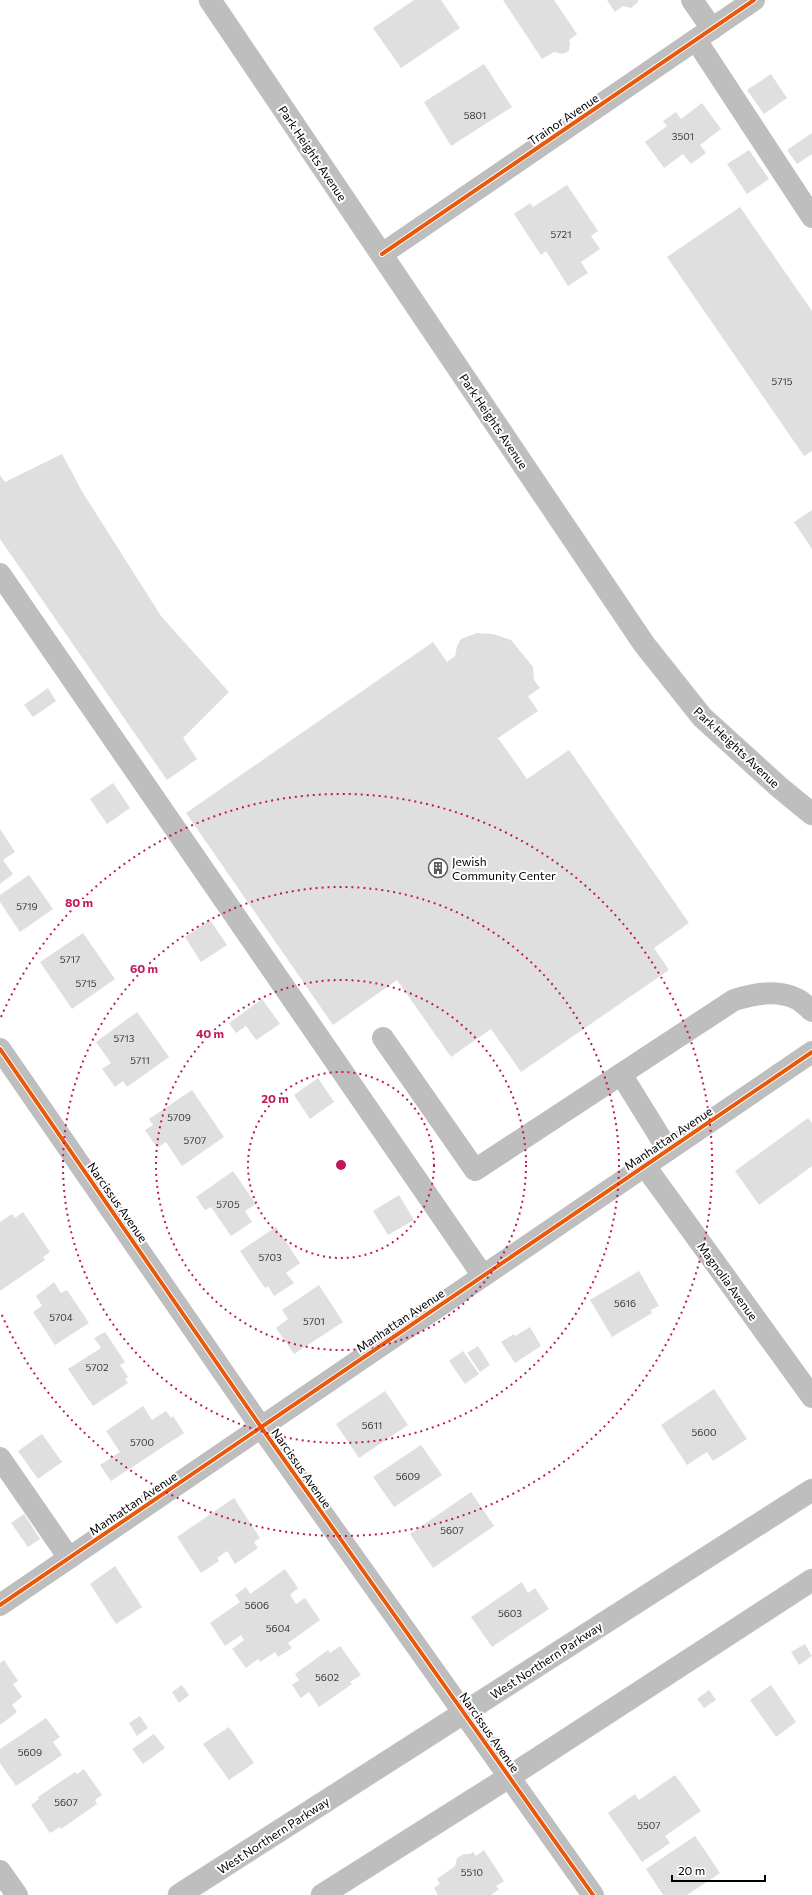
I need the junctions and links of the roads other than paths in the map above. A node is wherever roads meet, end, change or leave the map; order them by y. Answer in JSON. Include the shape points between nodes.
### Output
{"nodes":[{"id":1,"x":210,"y":0,"type":"edge"},
{"id":2,"x":692,"y":0,"type":"edge"},
{"id":3,"x":754,"y":0,"type":"edge"},
{"id":4,"x":704,"y":34,"type":"junction"},
{"id":5,"x":812,"y":217,"type":"edge"},
{"id":6,"x":382,"y":254,"type":"junction"},
{"id":7,"x":1,"y":579,"type":"edge"},
{"id":8,"x":812,"y":814,"type":"edge"},
{"id":9,"x":812,"y":1011,"type":"edge"},
{"id":10,"x":384,"y":1038,"type":"dead end"},
{"id":11,"x":0,"y":1049,"type":"edge"},
{"id":12,"x":812,"y":1052,"type":"edge"},
{"id":13,"x":621,"y":1074,"type":"junction"},
{"id":14,"x":668,"y":1150,"type":"junction"},
{"id":15,"x":645,"y":1166,"type":"junction"},
{"id":16,"x":482,"y":1276,"type":"junction"},
{"id":17,"x":812,"y":1397,"type":"edge"},
{"id":18,"x":261,"y":1427,"type":"junction"},
{"id":19,"x":0,"y":1458,"type":"edge"},
{"id":20,"x":812,"y":1490,"type":"edge"},
{"id":21,"x":69,"y":1558,"type":"junction"},
{"id":22,"x":812,"y":1580,"type":"edge"},
{"id":23,"x":0,"y":1605,"type":"edge"},
{"id":24,"x":464,"y":1712,"type":"junction"},
{"id":25,"x":509,"y":1777,"type":"junction"},
{"id":26,"x":0,"y":1871,"type":"edge"},
{"id":27,"x":17,"y":1895,"type":"edge"},
{"id":28,"x":179,"y":1895,"type":"edge"},
{"id":29,"x":322,"y":1895,"type":"edge"},
{"id":30,"x":593,"y":1895,"type":"edge"}],
"edges":[{"from":1,"to":6,"type":"street","name":"Park Heights Avenue"},
{"from":2,"to":4,"type":"street"},
{"from":3,"to":4,"type":"street","name":"Trainor Avenue"},
{"from":4,"to":5,"type":"street"},
{"from":4,"to":6,"type":"street","name":"Trainor Avenue"},
{"from":6,"to":8,"type":"street","name":"Park Heights Avenue","via":[[666,672],[702,717]]},
{"from":7,"to":16,"type":"street"},
{"from":9,"to":13,"type":"street","via":[[796,998],[773,993],[752,994],[734,1000]]},
{"from":10,"to":13,"type":"street","via":[[475,1170]]},
{"from":11,"to":18,"type":"street","name":"Narcissus Avenue"},
{"from":12,"to":14,"type":"street","name":"Manhattan Avenue"},
{"from":13,"to":14,"type":"street"},
{"from":14,"to":15,"type":"street","name":"Manhattan Avenue"},
{"from":15,"to":16,"type":"street","name":"Manhattan Avenue"},
{"from":15,"to":17,"type":"street","name":"Magnolia Avenue"},
{"from":16,"to":18,"type":"street","name":"Manhattan Avenue"},
{"from":18,"to":21,"type":"street","name":"Manhattan Avenue"},
{"from":18,"to":24,"type":"street","name":"Narcissus Avenue"},
{"from":19,"to":21,"type":"street"},
{"from":20,"to":24,"type":"street","name":"West Northern Parkway"},
{"from":21,"to":23,"type":"street","name":"Manhattan Avenue"},
{"from":22,"to":25,"type":"street"},
{"from":24,"to":25,"type":"street","name":"Narcissus Avenue"},
{"from":24,"to":28,"type":"street","name":"West Northern Parkway"},
{"from":25,"to":29,"type":"street"},
{"from":25,"to":30,"type":"street","name":"Narcissus Avenue"},
{"from":26,"to":27,"type":"street"}]}
